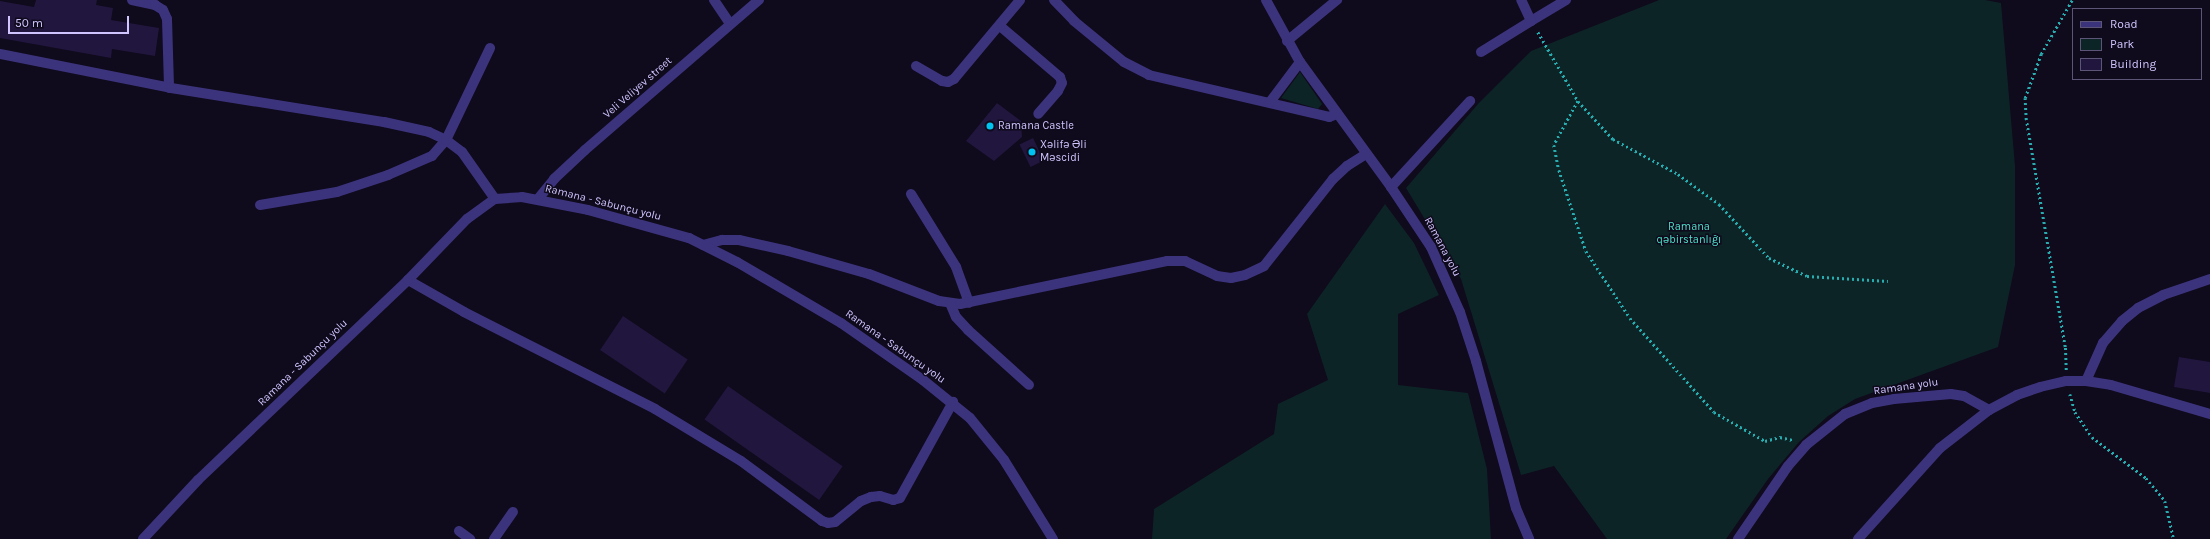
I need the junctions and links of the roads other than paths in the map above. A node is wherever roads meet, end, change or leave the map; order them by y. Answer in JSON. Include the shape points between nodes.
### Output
{"nodes":[{"id":1,"x":132,"y":0,"type":"edge"},
{"id":2,"x":714,"y":0,"type":"edge"},
{"id":3,"x":759,"y":0,"type":"edge"},
{"id":4,"x":1020,"y":0,"type":"edge"},
{"id":5,"x":1054,"y":0,"type":"edge"},
{"id":6,"x":1266,"y":0,"type":"edge"},
{"id":7,"x":1337,"y":0,"type":"edge"},
{"id":8,"x":1521,"y":0,"type":"edge"},
{"id":9,"x":1566,"y":0,"type":"edge"},
{"id":10,"x":1531,"y":21,"type":"junction"},
{"id":11,"x":730,"y":24,"type":"junction"},
{"id":12,"x":1000,"y":26,"type":"junction"},
{"id":13,"x":1287,"y":42,"type":"junction"},
{"id":14,"x":490,"y":48,"type":"dead end"},
{"id":15,"x":1481,"y":52,"type":"dead end"},
{"id":16,"x":0,"y":54,"type":"edge"},
{"id":17,"x":1300,"y":62,"type":"junction"},
{"id":18,"x":916,"y":66,"type":"dead end"},
{"id":19,"x":169,"y":88,"type":"junction"},
{"id":20,"x":1470,"y":101,"type":"dead end"},
{"id":21,"x":1270,"y":102,"type":"junction"},
{"id":22,"x":1038,"y":114,"type":"dead end"},
{"id":23,"x":1337,"y":114,"type":"junction"},
{"id":24,"x":446,"y":140,"type":"junction"},
{"id":25,"x":1366,"y":154,"type":"junction"},
{"id":26,"x":1391,"y":187,"type":"junction"},
{"id":27,"x":911,"y":194,"type":"dead end"},
{"id":28,"x":495,"y":199,"type":"junction"},
{"id":29,"x":538,"y":199,"type":"junction"},
{"id":30,"x":260,"y":205,"type":"dead end"},
{"id":31,"x":703,"y":245,"type":"junction"},
{"id":32,"x":2210,"y":279,"type":"edge"},
{"id":33,"x":408,"y":280,"type":"junction"},
{"id":34,"x":950,"y":303,"type":"junction"},
{"id":35,"x":969,"y":303,"type":"junction"},
{"id":36,"x":2086,"y":381,"type":"junction"},
{"id":37,"x":1029,"y":385,"type":"dead end"},
{"id":38,"x":953,"y":402,"type":"junction"},
{"id":39,"x":1989,"y":410,"type":"junction"},
{"id":40,"x":2210,"y":414,"type":"edge"},
{"id":41,"x":514,"y":512,"type":"dead end"},
{"id":42,"x":459,"y":531,"type":"dead end"},
{"id":43,"x":143,"y":539,"type":"edge"},
{"id":44,"x":470,"y":539,"type":"edge"},
{"id":45,"x":494,"y":539,"type":"edge"},
{"id":46,"x":1053,"y":539,"type":"edge"},
{"id":47,"x":1529,"y":539,"type":"edge"},
{"id":48,"x":1738,"y":539,"type":"edge"},
{"id":49,"x":1858,"y":539,"type":"edge"}],
"edges":[{"from":1,"to":19,"type":"street","via":[[156,5],[163,10],[167,19]]},
{"from":2,"to":11,"type":"street"},
{"from":3,"to":11,"type":"street","name":"Veli Veliyev street"},
{"from":4,"to":12,"type":"street"},
{"from":5,"to":21,"type":"street","via":[[1074,20],[1134,69],[1149,75]]},
{"from":6,"to":13,"type":"street","name":"Ramana yolu"},
{"from":7,"to":13,"type":"street"},
{"from":8,"to":10,"type":"street"},
{"from":9,"to":10,"type":"street"},
{"from":10,"to":15,"type":"street"},
{"from":11,"to":29,"type":"street","name":"Veli Veliyev street","via":[[585,150],[554,179]]},
{"from":12,"to":18,"type":"street","via":[[954,79],[948,82]]},
{"from":12,"to":22,"type":"street","via":[[1060,77],[1062,83],[1058,91]]},
{"from":13,"to":17,"type":"street","name":"Ramana yolu"},
{"from":14,"to":24,"type":"street"},
{"from":16,"to":19,"type":"street"},
{"from":17,"to":21,"type":"street"},
{"from":17,"to":23,"type":"street","name":"Ramana yolu"},
{"from":19,"to":24,"type":"street","via":[[384,122],[429,132]]},
{"from":20,"to":26,"type":"street"},
{"from":21,"to":23,"type":"street","via":[[1328,117]]},
{"from":23,"to":25,"type":"street","name":"Ramana yolu"},
{"from":24,"to":28,"type":"street","via":[[462,152]]},
{"from":24,"to":30,"type":"street","via":[[432,156],[388,175],[337,192]]},
{"from":25,"to":26,"type":"street","name":"Ramana yolu"},
{"from":25,"to":35,"type":"street","via":[[1334,179],[1264,266],[1245,275],[1217,276],[1185,261],[1167,261]]},
{"from":26,"to":47,"type":"street","name":"Ramana yolu","via":[[1431,248],[1460,312],[1518,513]]},
{"from":27,"to":35,"type":"street","via":[[956,267]]},
{"from":28,"to":29,"type":"street","name":"Ramana - Sabunçu yolu"},
{"from":28,"to":33,"type":"street","name":"Ramana - Sabunçu yolu","via":[[467,219]]},
{"from":29,"to":31,"type":"street","name":"Ramana - Sabunçu yolu","via":[[668,231]]},
{"from":31,"to":34,"type":"street","via":[[722,240],[739,240],[788,251],[870,274]]},
{"from":31,"to":38,"type":"street","name":"Ramana - Sabunçu yolu","via":[[841,323]]},
{"from":32,"to":36,"type":"street","via":[[2163,295],[2122,320],[2103,343]]},
{"from":33,"to":38,"type":"street","via":[[464,312],[655,409],[741,461],[828,523],[835,522],[861,501],[871,497],[880,496],[893,500],[900,498]]},
{"from":33,"to":43,"type":"street","name":"Ramana - Sabunçu yolu","via":[[198,480]]},
{"from":34,"to":35,"type":"street"},
{"from":34,"to":37,"type":"street","via":[[956,317],[968,330]]},
{"from":36,"to":39,"type":"street","via":[[2066,381],[2017,395]]},
{"from":36,"to":40,"type":"street","via":[[2111,385]]},
{"from":38,"to":46,"type":"street","name":"Ramana - Sabunçu yolu","via":[[970,418],[1004,460]]},
{"from":39,"to":48,"type":"street","name":"Ramana yolu","via":[[1964,396],[1951,394],[1894,398],[1872,403],[1845,414],[1806,445],[1788,466]]},
{"from":39,"to":49,"type":"street","via":[[1940,448]]},
{"from":41,"to":45,"type":"street"},
{"from":42,"to":44,"type":"street"}]}
